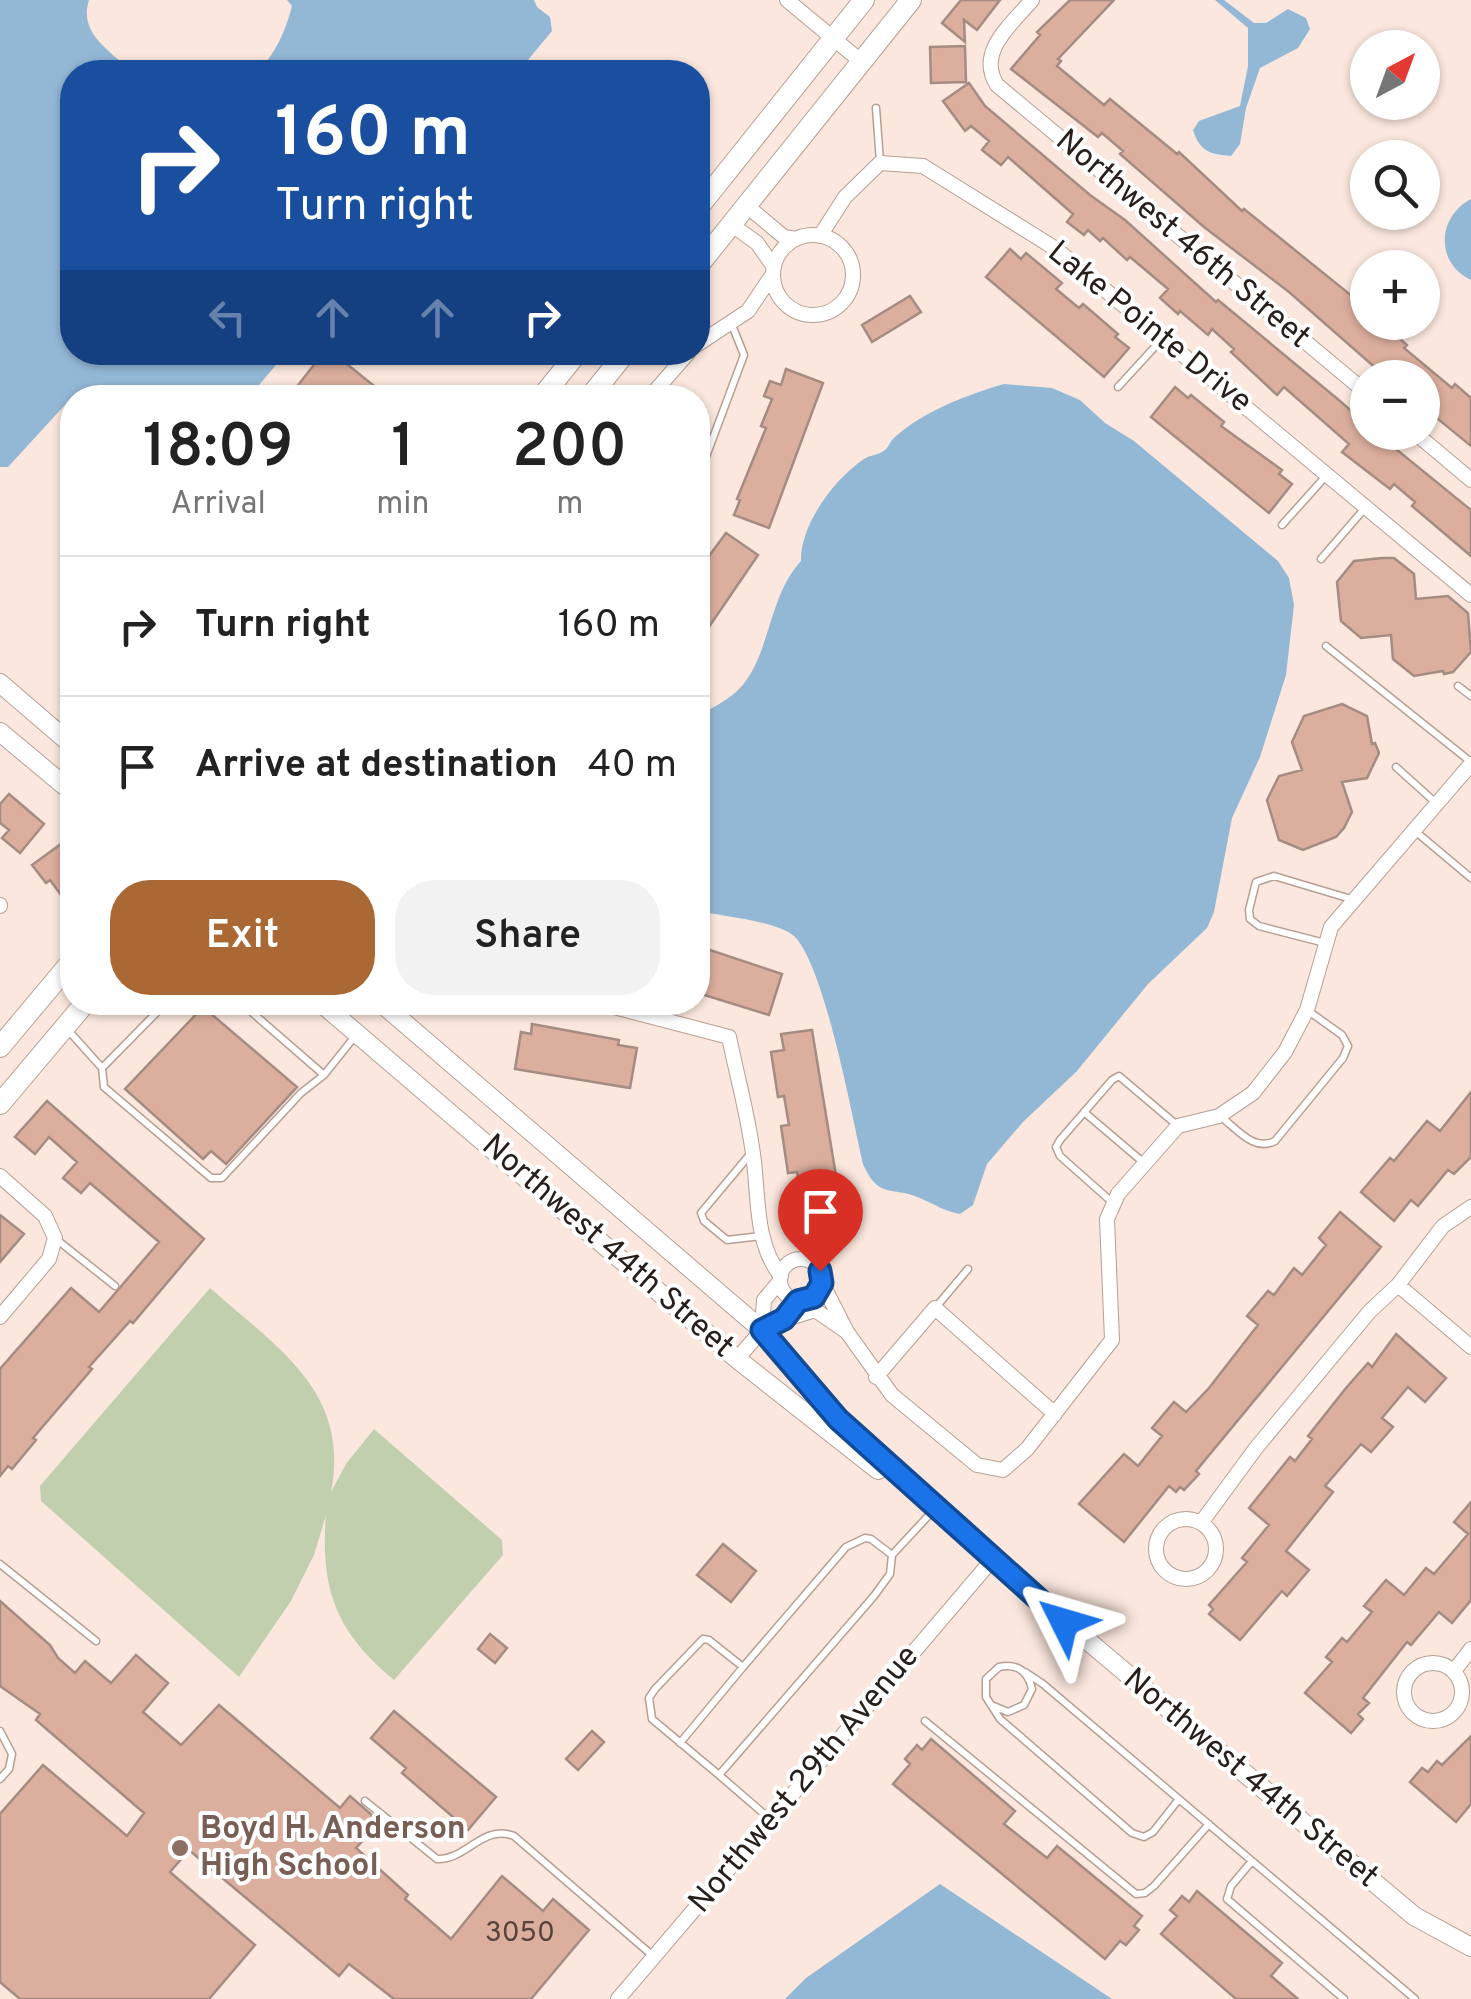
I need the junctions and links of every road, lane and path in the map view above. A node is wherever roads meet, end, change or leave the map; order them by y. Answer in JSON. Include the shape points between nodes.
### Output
{"nodes":[{"id":1,"x":786,"y":0,"type":"edge"},
{"id":2,"x":864,"y":0,"type":"edge"},
{"id":3,"x":912,"y":0,"type":"edge"},
{"id":4,"x":1032,"y":0,"type":"edge"},
{"id":5,"x":834,"y":40,"type":"junction"},
{"id":6,"x":864,"y":64,"type":"junction"},
{"id":7,"x":876,"y":108,"type":"dead end"},
{"id":8,"x":880,"y":163,"type":"junction"},
{"id":9,"x":710,"y":193,"type":"edge"},
{"id":10,"x":748,"y":206,"type":"junction"},
{"id":11,"x":732,"y":225,"type":"junction"},
{"id":12,"x":820,"y":236,"type":"junction"},
{"id":13,"x":796,"y":238,"type":"junction"},
{"id":14,"x":710,"y":252,"type":"edge"},
{"id":15,"x":773,"y":271,"type":"junction"},
{"id":16,"x":784,"y":302,"type":"junction"},
{"id":17,"x":748,"y":311,"type":"junction"},
{"id":18,"x":732,"y":324,"type":"junction"},
{"id":19,"x":710,"y":337,"type":"edge"},
{"id":20,"x":1163,"y":338,"type":"junction"},
{"id":21,"x":568,"y":365,"type":"edge"},
{"id":22,"x":616,"y":365,"type":"edge"},
{"id":23,"x":677,"y":365,"type":"edge"},
{"id":24,"x":1350,"y":379,"type":"edge"},
{"id":25,"x":551,"y":385,"type":"edge"},
{"id":26,"x":599,"y":385,"type":"edge"},
{"id":27,"x":660,"y":385,"type":"edge"},
{"id":28,"x":1118,"y":387,"type":"dead end"},
{"id":29,"x":710,"y":446,"type":"edge"},
{"id":30,"x":1435,"y":450,"type":"edge"},
{"id":31,"x":1326,"y":475,"type":"junction"},
{"id":32,"x":1471,"y":480,"type":"edge"},
{"id":33,"x":1366,"y":507,"type":"junction"},
{"id":34,"x":1282,"y":525,"type":"dead end"},
{"id":35,"x":1321,"y":559,"type":"dead end"},
{"id":36,"x":1471,"y":595,"type":"edge"},
{"id":37,"x":1326,"y":646,"type":"dead end"},
{"id":38,"x":0,"y":683,"type":"edge"},
{"id":39,"x":1458,"y":686,"type":"dead end"},
{"id":40,"x":1471,"y":696,"type":"edge"},
{"id":41,"x":0,"y":732,"type":"edge"},
{"id":42,"x":60,"y":735,"type":"edge"},
{"id":43,"x":1471,"y":763,"type":"edge"},
{"id":44,"x":1396,"y":768,"type":"dead end"},
{"id":45,"x":60,"y":782,"type":"edge"},
{"id":46,"x":1437,"y":804,"type":"junction"},
{"id":47,"x":1414,"y":830,"type":"junction"},
{"id":48,"x":1471,"y":878,"type":"edge"},
{"id":49,"x":1354,"y":900,"type":"junction"},
{"id":50,"x":1326,"y":944,"type":"junction"},
{"id":51,"x":60,"y":975,"type":"edge"},
{"id":52,"x":1307,"y":1010,"type":"junction"},
{"id":53,"x":75,"y":1015,"type":"edge"},
{"id":54,"x":154,"y":1015,"type":"edge"},
{"id":55,"x":255,"y":1015,"type":"edge"},
{"id":56,"x":335,"y":1015,"type":"edge"},
{"id":57,"x":395,"y":1015,"type":"edge"},
{"id":58,"x":645,"y":1015,"type":"edge"},
{"id":59,"x":65,"y":1027,"type":"junction"},
{"id":60,"x":357,"y":1034,"type":"junction"},
{"id":61,"x":0,"y":1047,"type":"edge"},
{"id":62,"x":102,"y":1068,"type":"junction"},
{"id":63,"x":324,"y":1075,"type":"junction"},
{"id":64,"x":0,"y":1104,"type":"edge"},
{"id":65,"x":1084,"y":1112,"type":"junction"},
{"id":66,"x":1219,"y":1116,"type":"junction"},
{"id":67,"x":1178,"y":1126,"type":"junction"},
{"id":68,"x":753,"y":1151,"type":"junction"},
{"id":69,"x":1145,"y":1164,"type":"junction"},
{"id":70,"x":0,"y":1176,"type":"edge"},
{"id":71,"x":1114,"y":1204,"type":"junction"},
{"id":72,"x":1471,"y":1207,"type":"edge"},
{"id":73,"x":762,"y":1236,"type":"junction"},
{"id":74,"x":55,"y":1238,"type":"junction"},
{"id":75,"x":794,"y":1261,"type":"junction"},
{"id":76,"x":968,"y":1270,"type":"dead end"},
{"id":77,"x":781,"y":1278,"type":"junction"},
{"id":78,"x":822,"y":1283,"type":"junction"},
{"id":79,"x":1398,"y":1285,"type":"junction"},
{"id":80,"x":115,"y":1286,"type":"dead end"},
{"id":81,"x":829,"y":1298,"type":"junction"},
{"id":82,"x":798,"y":1301,"type":"junction"},
{"id":83,"x":935,"y":1308,"type":"junction"},
{"id":84,"x":815,"y":1310,"type":"junction"},
{"id":85,"x":0,"y":1317,"type":"edge"},
{"id":86,"x":784,"y":1319,"type":"junction"},
{"id":87,"x":762,"y":1330,"type":"junction"},
{"id":88,"x":847,"y":1332,"type":"junction"},
{"id":89,"x":1471,"y":1348,"type":"edge"},
{"id":90,"x":736,"y":1359,"type":"junction"},
{"id":91,"x":876,"y":1377,"type":"junction"},
{"id":92,"x":1055,"y":1414,"type":"junction"},
{"id":93,"x":932,"y":1513,"type":"junction"},
{"id":94,"x":1201,"y":1523,"type":"junction"},
{"id":95,"x":892,"y":1555,"type":"junction"},
{"id":96,"x":992,"y":1560,"type":"junction"},
{"id":97,"x":0,"y":1564,"type":"edge"},
{"id":98,"x":96,"y":1641,"type":"dead end"},
{"id":99,"x":1471,"y":1649,"type":"edge"},
{"id":100,"x":743,"y":1667,"type":"junction"},
{"id":101,"x":1454,"y":1671,"type":"junction"},
{"id":102,"x":1025,"y":1672,"type":"junction"},
{"id":103,"x":991,"y":1705,"type":"junction"},
{"id":104,"x":926,"y":1721,"type":"dead end"},
{"id":105,"x":0,"y":1731,"type":"edge"},
{"id":106,"x":680,"y":1742,"type":"junction"},
{"id":107,"x":719,"y":1775,"type":"junction"},
{"id":108,"x":0,"y":1778,"type":"edge"},
{"id":109,"x":1179,"y":1799,"type":"junction"},
{"id":110,"x":365,"y":1802,"type":"dead end"},
{"id":111,"x":771,"y":1820,"type":"junction"},
{"id":112,"x":1209,"y":1824,"type":"junction"},
{"id":113,"x":1252,"y":1861,"type":"junction"},
{"id":114,"x":1471,"y":1946,"type":"edge"},
{"id":115,"x":654,"y":1956,"type":"junction"},
{"id":116,"x":618,"y":1999,"type":"edge"},
{"id":117,"x":1344,"y":1999,"type":"edge"},
{"id":118,"x":1414,"y":1999,"type":"edge"}],
"edges":[{"from":1,"to":5,"type":"street"},
{"from":2,"to":5,"type":"main road"},
{"from":3,"to":6,"type":"main road"},
{"from":4,"to":24,"type":"street","name":"Northwest 46th Street","via":[[992,52],[989,71],[997,86]]},
{"from":5,"to":6,"type":"street"},
{"from":5,"to":9,"type":"main road"},
{"from":6,"to":10,"type":"main road"},
{"from":7,"to":8,"type":"lane"},
{"from":8,"to":12,"type":"street","via":[[845,197]]},
{"from":8,"to":20,"type":"street","name":"Lake Pointe Drive","via":[[923,166],[972,195],[1056,249]]},
{"from":10,"to":11,"type":"main road"},
{"from":10,"to":13,"type":"street","via":[[784,237]]},
{"from":11,"to":14,"type":"main road"},
{"from":11,"to":15,"type":"street","via":[[757,244]]},
{"from":12,"to":13,"type":"street"},
{"from":12,"to":16,"type":"street","via":[[847,253],[853,269],[849,294],[825,313],[800,313]]},
{"from":13,"to":15,"type":"street"},
{"from":15,"to":16,"type":"street"},
{"from":15,"to":17,"type":"street"},
{"from":16,"to":17,"type":"street"},
{"from":17,"to":18,"type":"street"},
{"from":18,"to":19,"type":"street"},
{"from":18,"to":29,"type":"lane","via":[[744,355]]},
{"from":20,"to":28,"type":"lane"},
{"from":20,"to":31,"type":"street","name":"Lake Pointe Drive"},
{"from":21,"to":25,"type":"main road"},
{"from":22,"to":26,"type":"main road"},
{"from":23,"to":27,"type":"street"},
{"from":30,"to":32,"type":"street"},
{"from":31,"to":33,"type":"street","name":"Lake Pointe Drive"},
{"from":31,"to":34,"type":"lane"},
{"from":33,"to":35,"type":"lane"},
{"from":33,"to":36,"type":"street","name":"Lake Pointe Drive"},
{"from":37,"to":43,"type":"lane"},
{"from":38,"to":42,"type":"street"},
{"from":39,"to":40,"type":"lane"},
{"from":41,"to":45,"type":"street"},
{"from":43,"to":46,"type":"street"},
{"from":44,"to":46,"type":"lane"},
{"from":46,"to":47,"type":"street"},
{"from":47,"to":48,"type":"lane"},
{"from":47,"to":49,"type":"street"},
{"from":49,"to":50,"type":"street"},
{"from":49,"to":50,"type":"lane","via":[[1274,876],[1256,882],[1250,919]]},
{"from":50,"to":52,"type":"street"},
{"from":51,"to":61,"type":"main road"},
{"from":52,"to":66,"type":"street","via":[[1253,1092]]},
{"from":52,"to":66,"type":"lane","via":[[1348,1046],[1275,1141],[1256,1144]]},
{"from":53,"to":59,"type":"main road"},
{"from":54,"to":62,"type":"lane"},
{"from":55,"to":63,"type":"lane"},
{"from":56,"to":60,"type":"street","name":"Northwest 44th Street"},
{"from":57,"to":87,"type":"street","name":"Northwest 44th Street"},
{"from":58,"to":68,"type":"street","via":[[729,1037]]},
{"from":59,"to":62,"type":"lane"},
{"from":59,"to":64,"type":"main road"},
{"from":60,"to":63,"type":"lane"},
{"from":60,"to":90,"type":"street","name":"Northwest 44th Street"},
{"from":62,"to":63,"type":"lane","via":[[104,1087],[211,1178],[233,1170]]},
{"from":65,"to":67,"type":"lane","via":[[1119,1076]]},
{"from":65,"to":69,"type":"lane"},
{"from":65,"to":71,"type":"lane","via":[[1056,1147]]},
{"from":66,"to":67,"type":"street"},
{"from":67,"to":69,"type":"street"},
{"from":68,"to":73,"type":"street"},
{"from":68,"to":73,"type":"lane","via":[[701,1214],[727,1240]]},
{"from":69,"to":71,"type":"street"},
{"from":70,"to":74,"type":"street","via":[[45,1216]]},
{"from":71,"to":92,"type":"street","via":[[1106,1219],[1112,1340]]},
{"from":72,"to":79,"type":"street","via":[[1443,1226]]},
{"from":73,"to":75,"type":"street"},
{"from":73,"to":77,"type":"street"},
{"from":74,"to":80,"type":"lane"},
{"from":74,"to":85,"type":"street","via":[[48,1259]]},
{"from":75,"to":77,"type":"street"},
{"from":75,"to":78,"type":"street","via":[[816,1266]]},
{"from":76,"to":83,"type":"lane"},
{"from":77,"to":82,"type":"street","via":[[784,1292]]},
{"from":77,"to":87,"type":"street","via":[[764,1300]]},
{"from":78,"to":81,"type":"street"},
{"from":78,"to":82,"type":"street","via":[[814,1297]]},
{"from":79,"to":89,"type":"street"},
{"from":79,"to":94,"type":"street","via":[[1307,1385]]},
{"from":81,"to":84,"type":"street"},
{"from":81,"to":88,"type":"street"},
{"from":82,"to":86,"type":"street"},
{"from":83,"to":91,"type":"street"},
{"from":83,"to":92,"type":"street"},
{"from":84,"to":86,"type":"street"},
{"from":84,"to":88,"type":"street"},
{"from":86,"to":87,"type":"street"},
{"from":87,"to":90,"type":"street"},
{"from":87,"to":96,"type":"street","name":"Northwest 44th Street","via":[[838,1419]]},
{"from":88,"to":91,"type":"street"},
{"from":90,"to":93,"type":"street","name":"Northwest 44th Street"},
{"from":91,"to":92,"type":"street","via":[[977,1464],[1004,1470]]},
{"from":93,"to":95,"type":"lane"},
{"from":93,"to":96,"type":"street","name":"Northwest 44th Street"},
{"from":94,"to":94,"type":"street","via":[[1173,1522],[1160,1534],[1160,1563],[1173,1576],[1193,1578],[1210,1568],[1216,1548]]},
{"from":95,"to":100,"type":"lane","via":[[865,1538],[846,1547]]},
{"from":95,"to":107,"type":"lane","via":[[890,1574],[874,1596]]},
{"from":96,"to":111,"type":"street","name":"Northwest 29th Avenue"},
{"from":96,"to":114,"type":"street","name":"Northwest 44th Street","via":[[1414,1916]]},
{"from":97,"to":98,"type":"lane"},
{"from":99,"to":101,"type":"street"},
{"from":100,"to":106,"type":"lane"},
{"from":100,"to":106,"type":"lane","via":[[703,1639],[655,1689],[649,1698],[652,1720]]},
{"from":101,"to":101,"type":"street","via":[[1438,1663],[1412,1671],[1404,1696],[1413,1713],[1432,1721],[1451,1716],[1463,1688]]},
{"from":102,"to":103,"type":"lane","via":[[1032,1689],[1024,1705],[1008,1712]]},
{"from":102,"to":103,"type":"lane","via":[[1008,1665],[991,1672],[984,1688]]},
{"from":102,"to":109,"type":"lane"},
{"from":103,"to":109,"type":"lane","via":[[1132,1833],[1153,1832]]},
{"from":104,"to":112,"type":"lane","via":[[1136,1894],[1154,1886]]},
{"from":105,"to":108,"type":"lane","via":[[12,1754]]},
{"from":106,"to":107,"type":"lane"},
{"from":107,"to":111,"type":"lane"},
{"from":109,"to":112,"type":"lane"},
{"from":110,"to":115,"type":"lane","via":[[437,1859],[448,1860],[492,1834],[514,1836]]},
{"from":111,"to":115,"type":"street","name":"Northwest 29th Avenue"},
{"from":112,"to":113,"type":"lane"},
{"from":113,"to":117,"type":"lane","via":[[1227,1899]]},
{"from":113,"to":118,"type":"lane"},
{"from":115,"to":116,"type":"street","name":"Northwest 29th Avenue"}]}
